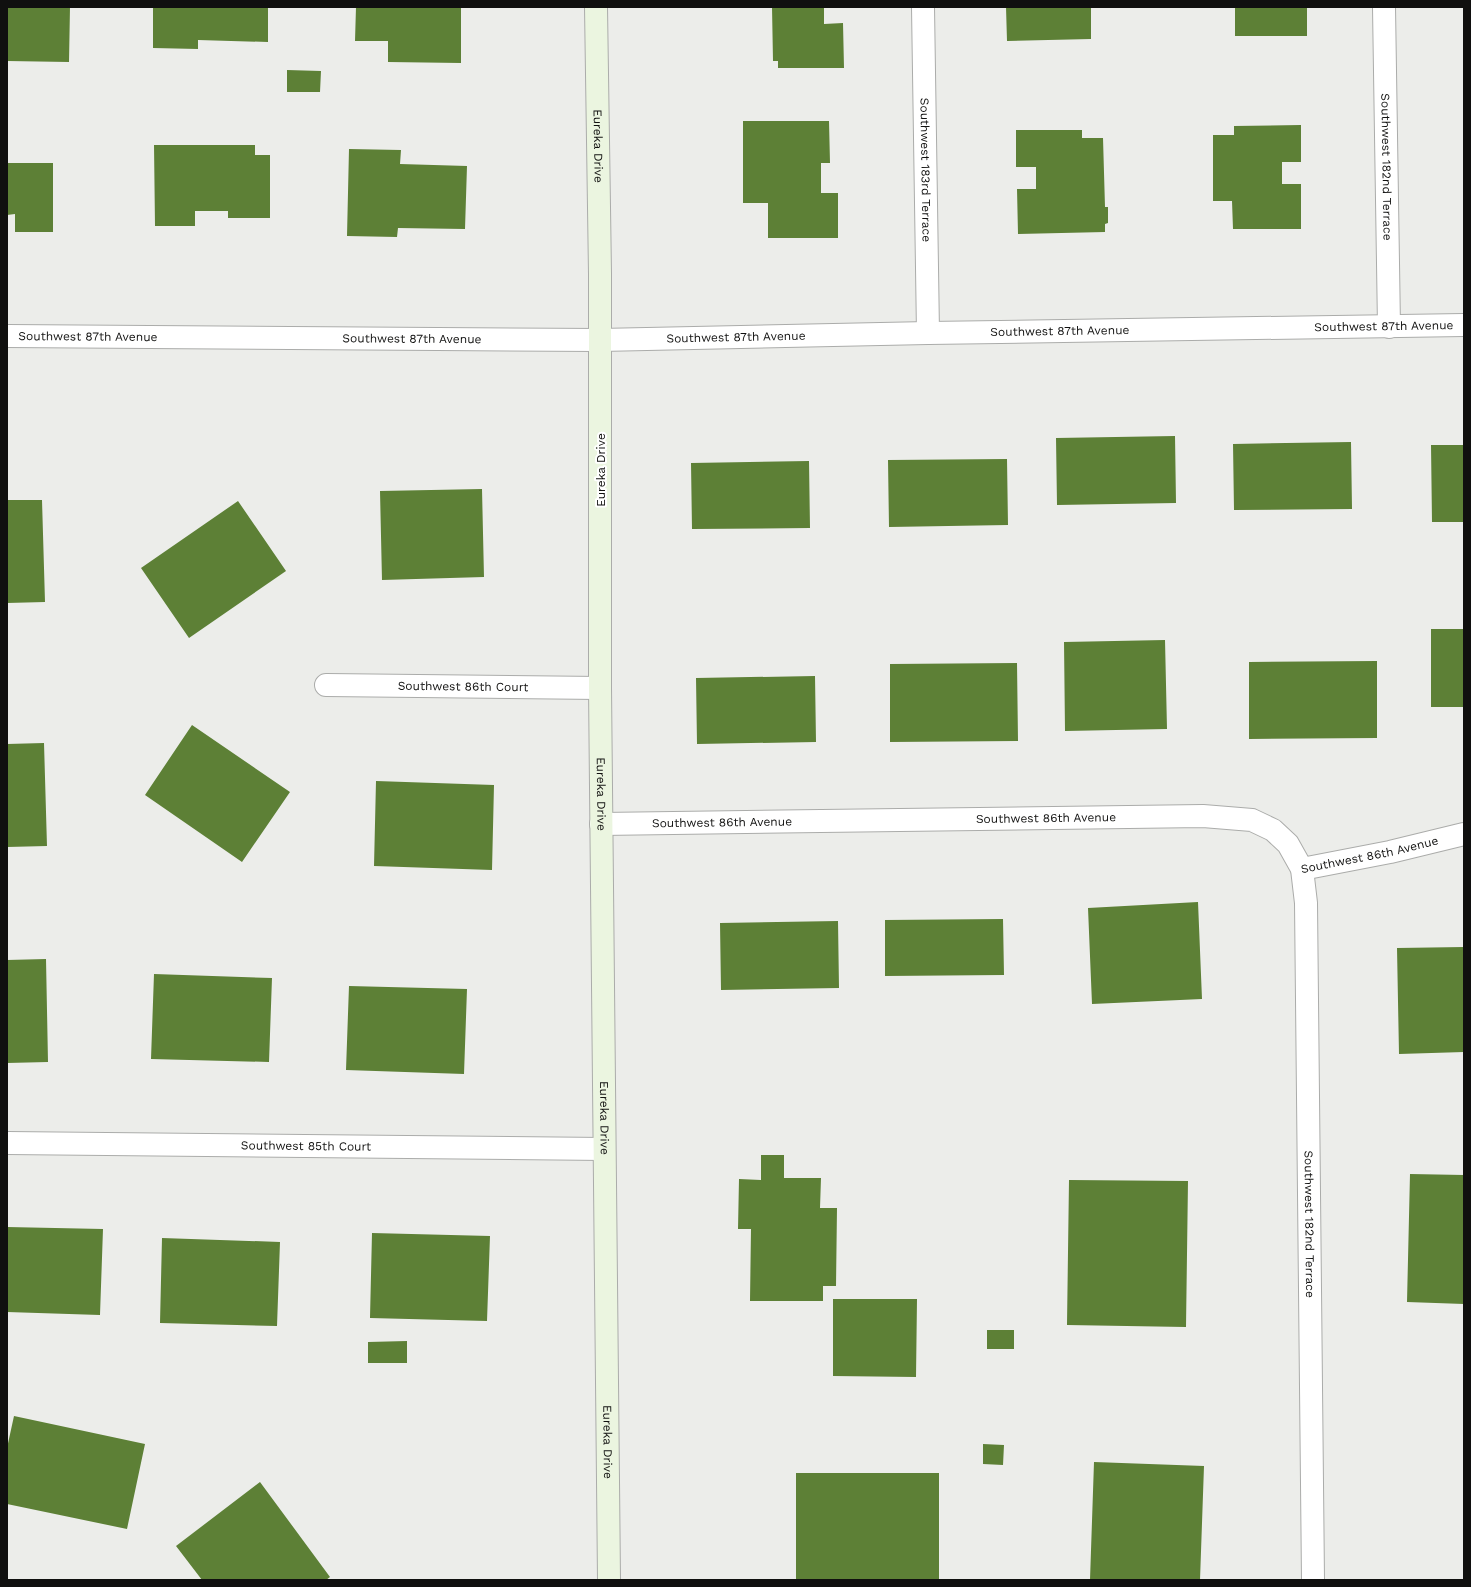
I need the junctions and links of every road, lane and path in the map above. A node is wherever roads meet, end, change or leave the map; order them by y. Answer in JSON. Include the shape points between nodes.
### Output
{"nodes":[{"id":1,"x":596,"y":7,"type":"edge"},
{"id":2,"x":923,"y":7,"type":"edge"},
{"id":3,"x":1384,"y":7,"type":"edge"},
{"id":4,"x":1464,"y":325,"type":"edge"},
{"id":5,"x":1389,"y":327,"type":"junction"},
{"id":6,"x":928,"y":333,"type":"junction"},
{"id":7,"x":7,"y":336,"type":"edge"},
{"id":8,"x":600,"y":340,"type":"junction"},
{"id":9,"x":326,"y":685,"type":"dead end"},
{"id":10,"x":600,"y":688,"type":"junction"},
{"id":11,"x":602,"y":824,"type":"junction"},
{"id":12,"x":1464,"y":834,"type":"edge"},
{"id":13,"x":1302,"y":869,"type":"junction"},
{"id":14,"x":7,"y":1144,"type":"edge"},
{"id":15,"x":604,"y":1149,"type":"junction"},
{"id":16,"x":609,"y":1580,"type":"edge"},
{"id":17,"x":1313,"y":1580,"type":"edge"}],
"edges":[{"from":1,"to":8,"type":"main road","name":"Eureka Drive"},
{"from":2,"to":6,"type":"street","name":"Southwest 183rd Terrace"},
{"from":3,"to":5,"type":"street","name":"Southwest 182nd Terrace"},
{"from":4,"to":5,"type":"street","name":"Southwest 87th Avenue"},
{"from":5,"to":6,"type":"street","name":"Southwest 87th Avenue"},
{"from":6,"to":8,"type":"street","name":"Southwest 87th Avenue"},
{"from":7,"to":8,"type":"street","name":"Southwest 87th Avenue"},
{"from":8,"to":10,"type":"main road","name":"Eureka Drive"},
{"from":9,"to":10,"type":"street","name":"Southwest 86th Court"},
{"from":10,"to":11,"type":"main road","name":"Eureka Drive"},
{"from":11,"to":13,"type":"street","name":"Southwest 86th Avenue","via":[[1228,817],[1252,820],[1273,830],[1288,844]]},
{"from":11,"to":15,"type":"main road","name":"Eureka Drive"},
{"from":12,"to":13,"type":"street","name":"Southwest 86th Avenue"},
{"from":13,"to":17,"type":"street","name":"Southwest 182nd Terrace","via":[[1306,903]]},
{"from":14,"to":15,"type":"street","name":"Southwest 85th Court"},
{"from":15,"to":16,"type":"main road","name":"Eureka Drive"}]}
